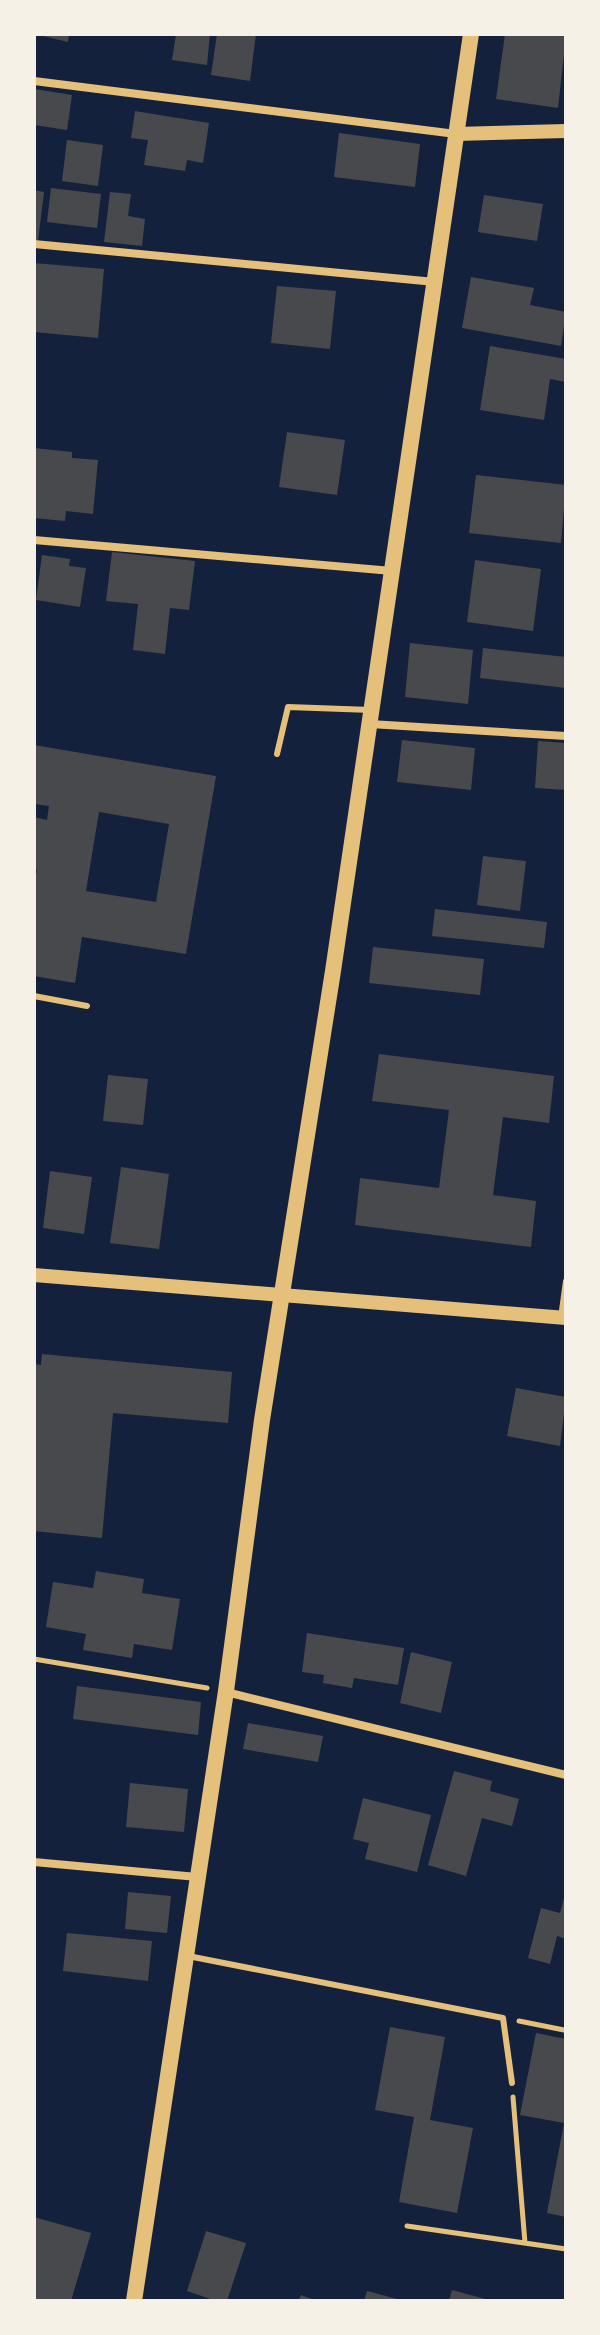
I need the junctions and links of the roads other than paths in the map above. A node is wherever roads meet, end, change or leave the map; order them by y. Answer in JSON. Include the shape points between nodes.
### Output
{"nodes":[{"id":1,"x":471,"y":34,"type":"edge"},
{"id":2,"x":34,"y":81,"type":"edge"},
{"id":3,"x":566,"y":131,"type":"edge"},
{"id":4,"x":456,"y":134,"type":"junction"},
{"id":5,"x":34,"y":244,"type":"edge"},
{"id":6,"x":435,"y":282,"type":"junction"},
{"id":7,"x":34,"y":540,"type":"edge"},
{"id":8,"x":392,"y":572,"type":"junction"},
{"id":9,"x":370,"y":717,"type":"junction"},
{"id":10,"x":566,"y":736,"type":"edge"},
{"id":11,"x":277,"y":754,"type":"dead end"},
{"id":12,"x":34,"y":996,"type":"edge"},
{"id":13,"x":87,"y":1006,"type":"dead end"},
{"id":14,"x":34,"y":1275,"type":"edge"},
{"id":15,"x":566,"y":1281,"type":"edge"},
{"id":16,"x":281,"y":1295,"type":"junction"},
{"id":17,"x":564,"y":1318,"type":"edge"},
{"id":18,"x":226,"y":1691,"type":"junction"},
{"id":19,"x":566,"y":1775,"type":"edge"},
{"id":20,"x":34,"y":1862,"type":"edge"},
{"id":21,"x":197,"y":1877,"type":"junction"},
{"id":22,"x":185,"y":1956,"type":"junction"},
{"id":23,"x":512,"y":2083,"type":"road end"},
{"id":24,"x":134,"y":2301,"type":"edge"}],
"edges":[{"from":1,"to":4,"type":"main road"},
{"from":2,"to":4,"type":"street"},
{"from":3,"to":4,"type":"street"},
{"from":4,"to":6,"type":"main road"},
{"from":5,"to":6,"type":"street"},
{"from":6,"to":8,"type":"main road"},
{"from":7,"to":8,"type":"street"},
{"from":8,"to":9,"type":"main road"},
{"from":9,"to":10,"type":"street"},
{"from":9,"to":11,"type":"lane","via":[[288,707]]},
{"from":9,"to":16,"type":"main road"},
{"from":12,"to":13,"type":"lane"},
{"from":14,"to":16,"type":"street"},
{"from":15,"to":17,"type":"lane"},
{"from":16,"to":17,"type":"street"},
{"from":16,"to":18,"type":"main road"},
{"from":18,"to":19,"type":"street"},
{"from":18,"to":21,"type":"main road"},
{"from":20,"to":21,"type":"street"},
{"from":21,"to":22,"type":"main road"},
{"from":22,"to":23,"type":"lane","via":[[503,2018]]},
{"from":22,"to":24,"type":"main road"}]}
